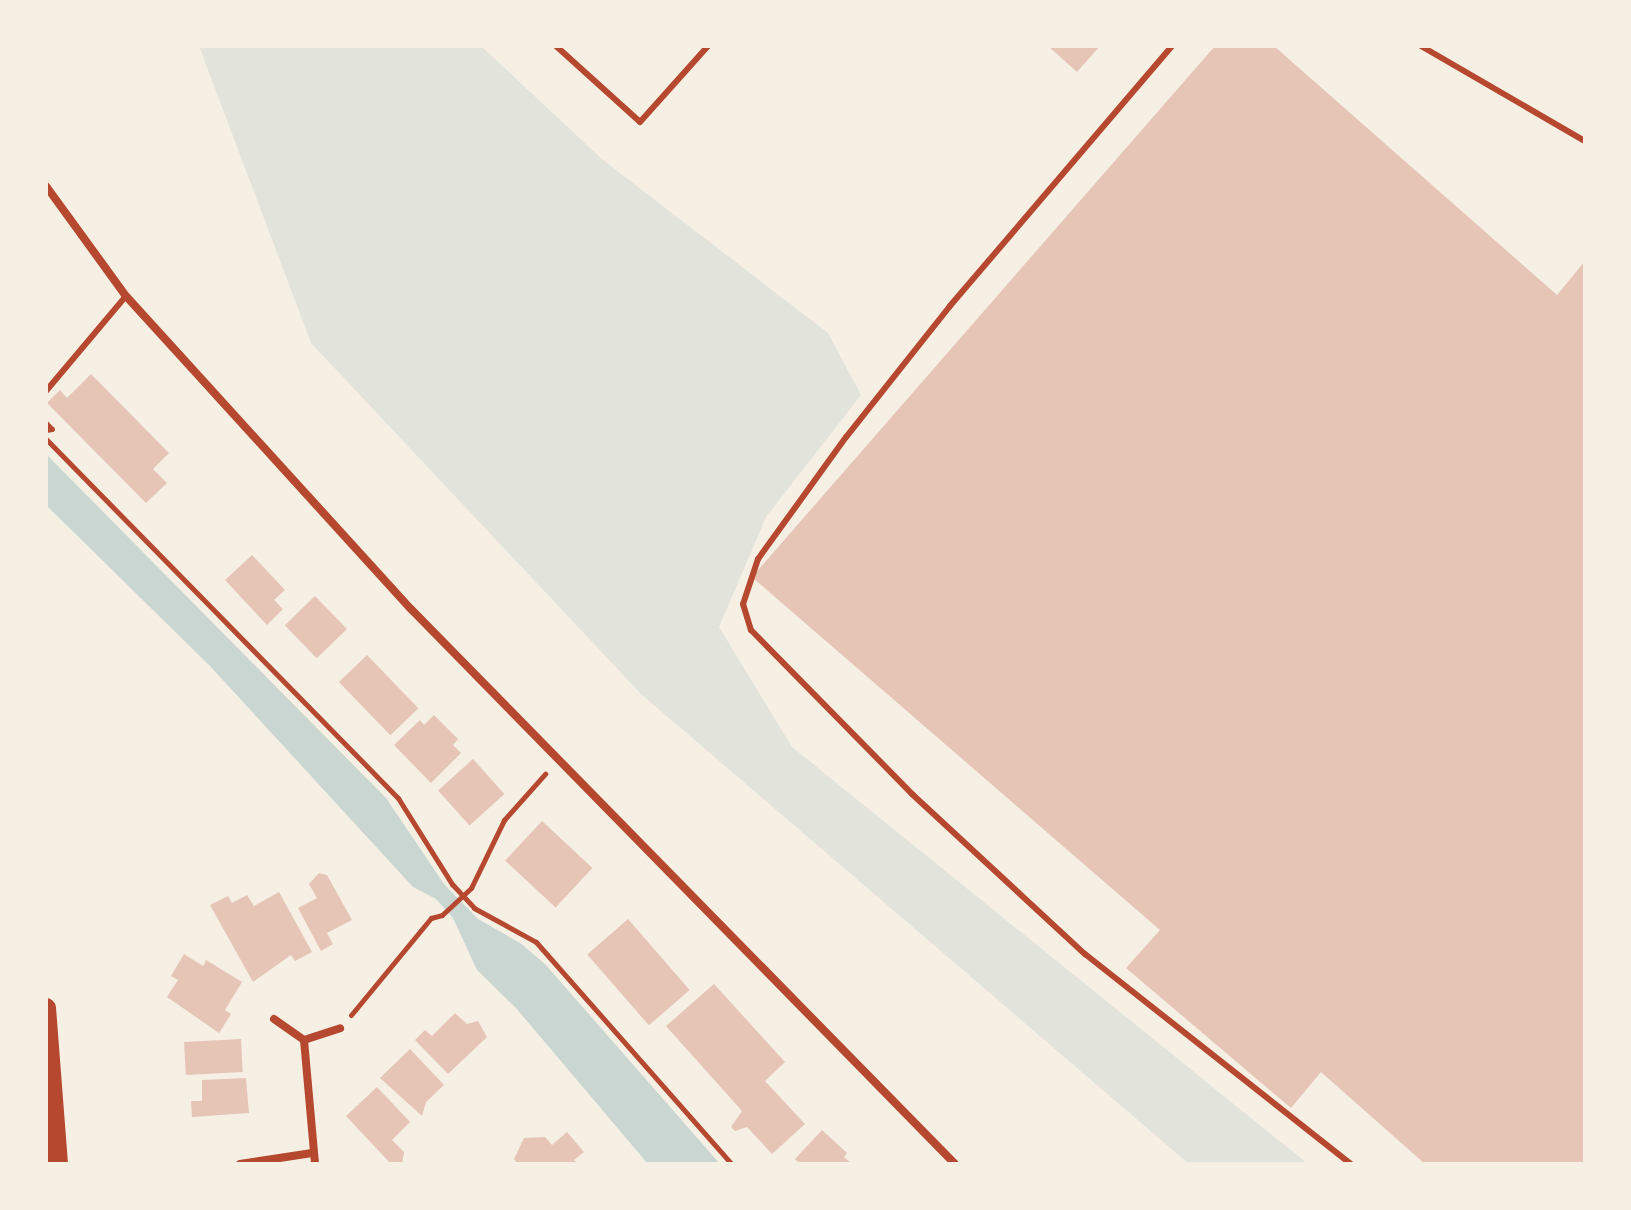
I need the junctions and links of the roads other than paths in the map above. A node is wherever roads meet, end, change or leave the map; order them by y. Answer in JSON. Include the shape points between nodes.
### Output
{"nodes":[{"id":1,"x":556,"y":46,"type":"edge"},
{"id":2,"x":708,"y":46,"type":"edge"},
{"id":3,"x":1172,"y":46,"type":"edge"},
{"id":4,"x":1421,"y":46,"type":"edge"},
{"id":5,"x":1585,"y":141,"type":"edge"},
{"id":6,"x":46,"y":186,"type":"edge"},
{"id":7,"x":126,"y":296,"type":"junction"},
{"id":8,"x":46,"y":391,"type":"edge"},
{"id":9,"x":46,"y":1008,"type":"edge"},
{"id":10,"x":274,"y":1019,"type":"dead end"},
{"id":11,"x":340,"y":1028,"type":"road end"},
{"id":12,"x":304,"y":1040,"type":"junction"},
{"id":13,"x":312,"y":1153,"type":"junction"},
{"id":14,"x":58,"y":1164,"type":"edge"},
{"id":15,"x":240,"y":1164,"type":"edge"},
{"id":16,"x":315,"y":1164,"type":"edge"},
{"id":17,"x":955,"y":1164,"type":"edge"},
{"id":18,"x":1351,"y":1164,"type":"edge"}],
"edges":[{"from":1,"to":2,"type":"lane","via":[[640,122]]},
{"from":3,"to":18,"type":"lane","via":[[950,306],[846,437],[758,559],[743,604],[751,630],[912,794],[1085,954]]},
{"from":4,"to":5,"type":"lane"},
{"from":6,"to":7,"type":"street"},
{"from":7,"to":8,"type":"lane"},
{"from":7,"to":17,"type":"street","via":[[411,609]]},
{"from":9,"to":14,"type":"main road"},
{"from":10,"to":12,"type":"street"},
{"from":11,"to":12,"type":"street"},
{"from":12,"to":13,"type":"street"},
{"from":13,"to":15,"type":"street"},
{"from":13,"to":16,"type":"street"}]}
